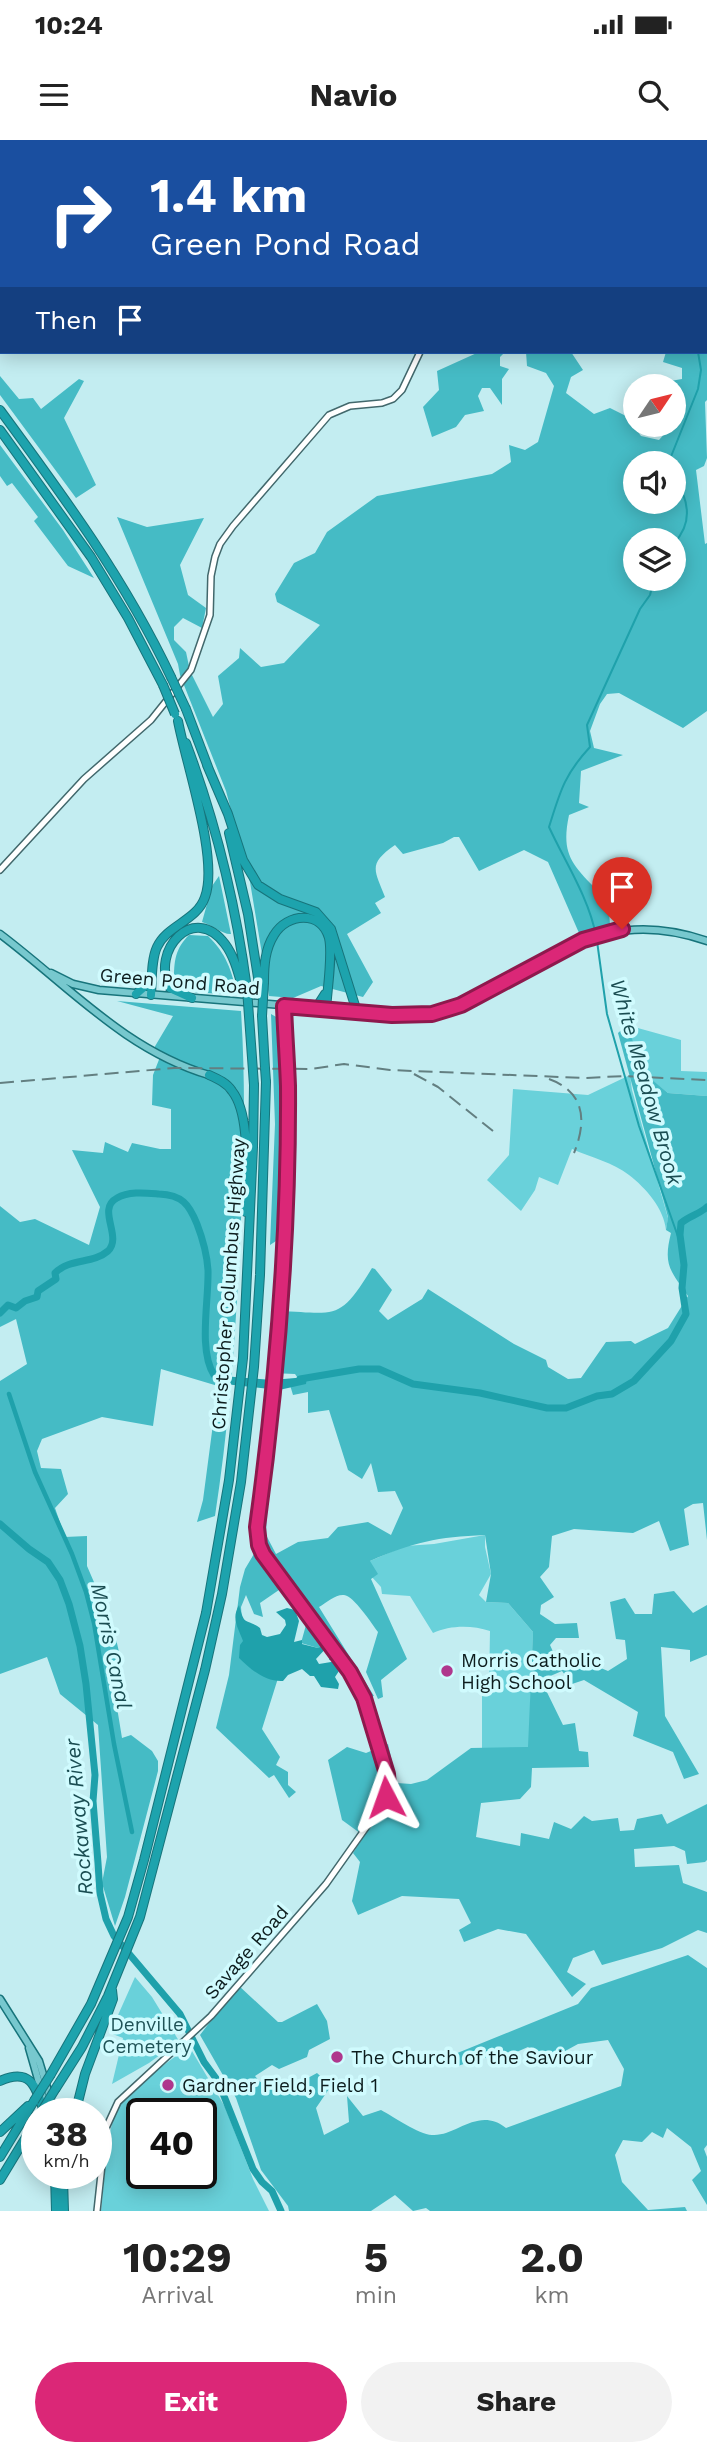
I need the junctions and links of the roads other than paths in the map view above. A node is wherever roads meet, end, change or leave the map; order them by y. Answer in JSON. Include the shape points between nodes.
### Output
{"nodes":[{"id":1,"x":419,"y":354,"type":"edge"},
{"id":2,"x":0,"y":410,"type":"edge"},
{"id":3,"x":0,"y":430,"type":"edge"},
{"id":4,"x":177,"y":718,"type":"junction"},
{"id":5,"x":207,"y":765,"type":"junction"},
{"id":6,"x":0,"y":870,"type":"edge"},
{"id":7,"x":0,"y":934,"type":"edge"},
{"id":8,"x":707,"y":941,"type":"edge"},
{"id":9,"x":153,"y":970,"type":"junction"},
{"id":10,"x":51,"y":973,"type":"junction"},
{"id":11,"x":261,"y":983,"type":"junction"},
{"id":12,"x":244,"y":988,"type":"junction"},
{"id":13,"x":327,"y":988,"type":"junction"},
{"id":14,"x":136,"y":994,"type":"junction"},
{"id":15,"x":151,"y":995,"type":"junction"},
{"id":16,"x":192,"y":998,"type":"junction"},
{"id":17,"x":284,"y":1006,"type":"junction"},
{"id":18,"x":307,"y":1008,"type":"junction"},
{"id":19,"x":326,"y":1010,"type":"junction"},
{"id":20,"x":357,"y":1012,"type":"junction"},
{"id":21,"x":209,"y":1076,"type":"joint"},
{"id":22,"x":247,"y":1287,"type":"junction"},
{"id":23,"x":112,"y":1988,"type":"junction"},
{"id":24,"x":0,"y":1999,"type":"edge"},
{"id":25,"x":29,"y":2046,"type":"junction"},
{"id":26,"x":0,"y":2081,"type":"edge"},
{"id":27,"x":36,"y":2098,"type":"edge"},
{"id":28,"x":40,"y":2098,"type":"edge"},
{"id":29,"x":40,"y":2098,"type":"edge"},
{"id":30,"x":51,"y":2098,"type":"edge"},
{"id":31,"x":51,"y":2098,"type":"edge"},
{"id":32,"x":80,"y":2098,"type":"edge"},
{"id":33,"x":21,"y":2113,"type":"edge"},
{"id":34,"x":21,"y":2122,"type":"edge"},
{"id":35,"x":0,"y":2132,"type":"edge"},
{"id":36,"x":21,"y":2145,"type":"edge"},
{"id":37,"x":0,"y":2157,"type":"edge"},
{"id":38,"x":0,"y":2180,"type":"edge"},
{"id":39,"x":59,"y":2189,"type":"edge"},
{"id":40,"x":62,"y":2189,"type":"edge"},
{"id":41,"x":96,"y":2209,"type":"edge"},
{"id":42,"x":56,"y":2211,"type":"edge"},
{"id":43,"x":64,"y":2211,"type":"edge"}],
"edges":[{"from":1,"to":6,"type":"street","via":[[398,395],[388,402],[350,406],[330,415],[233,526],[214,563],[212,605],[191,670],[158,713],[84,779]]},
{"from":2,"to":5,"type":"highway","bridge":true,"via":[[103,553],[146,626]]},
{"from":3,"to":4,"type":"highway","bridge":true,"via":[[92,557]]},
{"from":4,"to":9,"type":"highway","via":[[206,846],[209,880],[198,910],[160,942]]},
{"from":4,"to":12,"type":"highway","via":[[223,856],[239,933]]},
{"from":5,"to":11,"type":"highway","via":[[237,865]]},
{"from":5,"to":20,"type":"highway","via":[[243,860],[258,885],[316,912],[331,929]]},
{"from":7,"to":10,"type":"main road"},
{"from":8,"to":20,"type":"main road","name":"Green Pond Road","via":[[654,929],[605,933],[445,1011],[414,1016]]},
{"from":9,"to":14,"type":"highway"},
{"from":9,"to":15,"type":"highway"},
{"from":10,"to":14,"type":"main road","name":"Green Pond Road","via":[[87,988]]},
{"from":10,"to":21,"type":"main road","via":[[78,1000],[129,1037],[178,1066]]},
{"from":11,"to":13,"type":"highway","via":[[273,937],[286,922],[303,916],[320,924],[328,937]]},
{"from":11,"to":23,"type":"highway","name":"Christopher Columbus Highway","bridge":true,"via":[[265,1082],[260,1275],[251,1397],[234,1524],[215,1625],[151,1882]]},
{"from":12,"to":16,"type":"highway","via":[[224,943],[208,930],[192,929],[170,946],[166,970],[170,988]]},
{"from":12,"to":22,"type":"highway","name":"Christopher Columbus Highway","bridge":true,"via":[[254,1085]]},
{"from":13,"to":18,"type":"highway","via":[[321,1002]]},
{"from":13,"to":19,"type":"highway"},
{"from":14,"to":15,"type":"main road","name":"Green Pond Road"},
{"from":15,"to":16,"type":"main road","name":"Green Pond Road"},
{"from":16,"to":17,"type":"main road","name":"Green Pond Road"},
{"from":17,"to":18,"type":"main road","name":"Green Pond Road"},
{"from":17,"to":41,"type":"street","name":"Savage Road","via":[[287,1145],[280,1317],[257,1527],[259,1545],[357,1683],[388,1779],[387,1792],[324,1886],[205,2022],[114,2108],[106,2128]]},
{"from":18,"to":19,"type":"main road","name":"Green Pond Road"},
{"from":19,"to":20,"type":"main road","name":"Green Pond Road"},
{"from":21,"to":22,"type":"highway","via":[[234,1093],[243,1122]]},
{"from":22,"to":27,"type":"highway","name":"Christopher Columbus Highway","bridge":true,"via":[[227,1493],[206,1613],[154,1821],[116,1950],[92,2004]]},
{"from":23,"to":30,"type":"highway","name":"Christopher Columbus Highway","bridge":true},
{"from":23,"to":32,"type":"highway","via":[[113,1999]]},
{"from":24,"to":25,"type":"main road"},
{"from":25,"to":28,"type":"main road"},
{"from":25,"to":31,"type":"main road","via":[[44,2072]]},
{"from":26,"to":29,"type":"highway","via":[[14,2076],[30,2080]]},
{"from":33,"to":35,"type":"highway"},
{"from":34,"to":37,"type":"highway","name":"Christopher Columbus Highway"},
{"from":36,"to":38,"type":"highway"},
{"from":39,"to":42,"type":"highway"},
{"from":40,"to":43,"type":"highway"}]}
